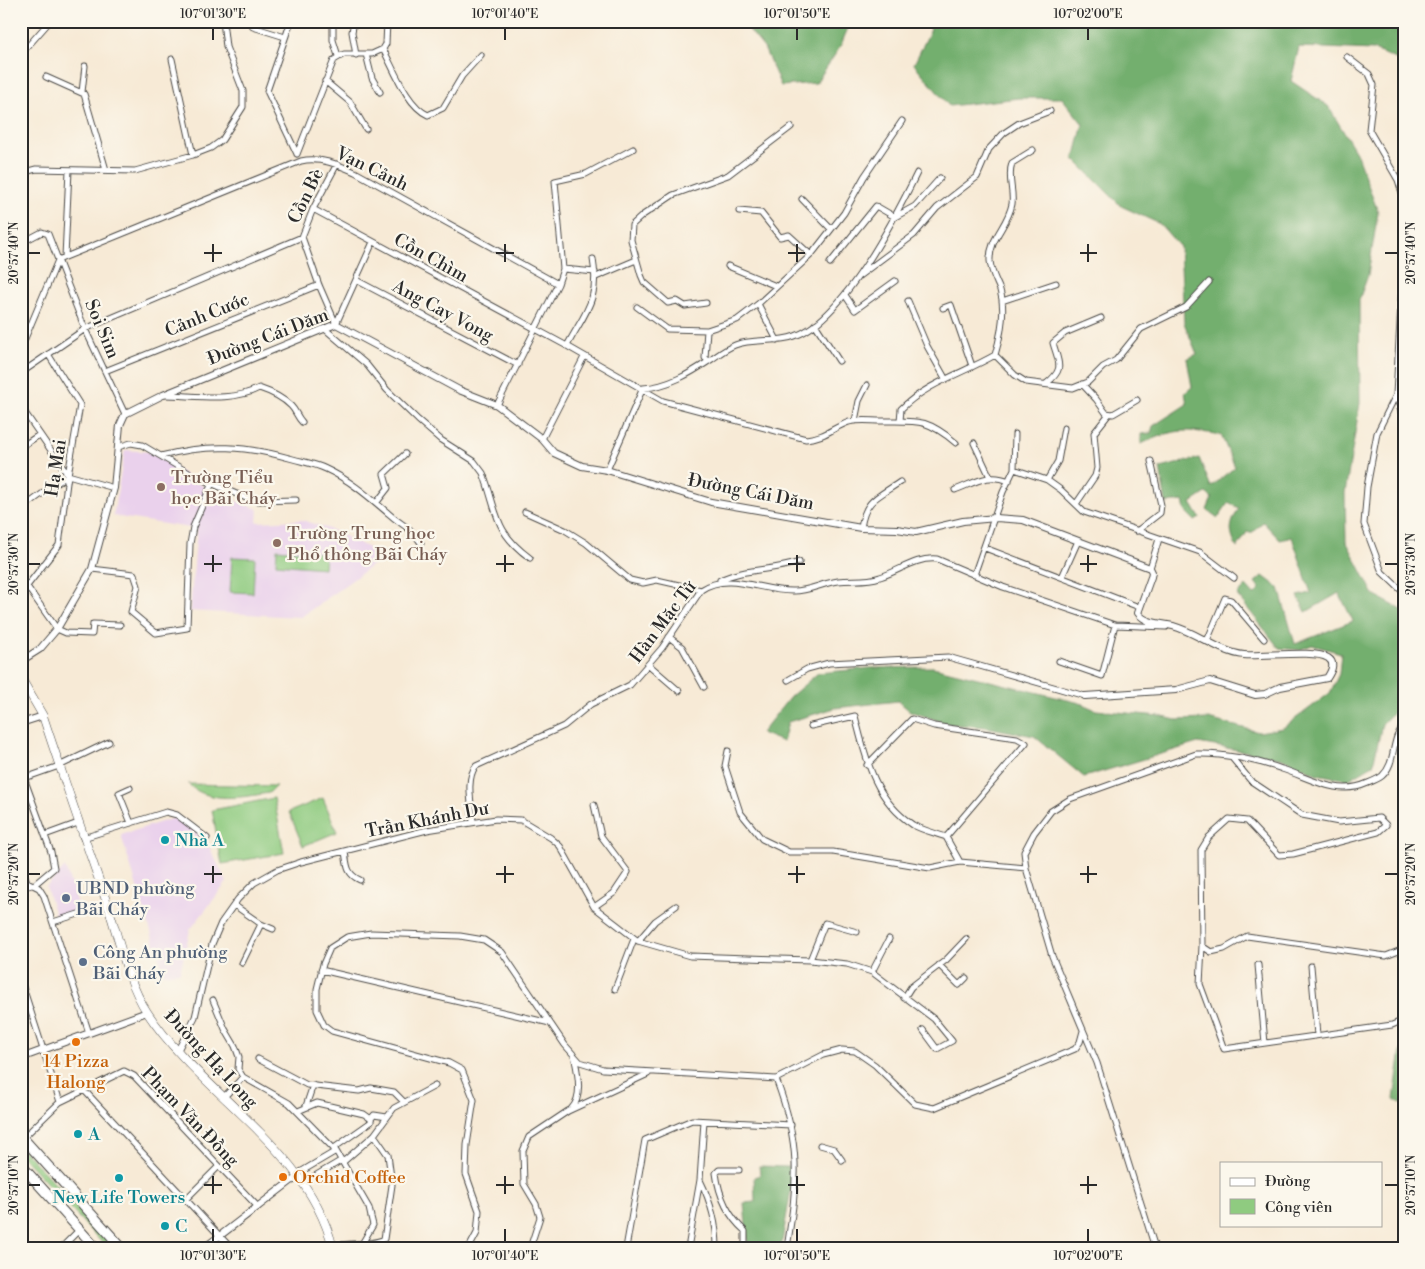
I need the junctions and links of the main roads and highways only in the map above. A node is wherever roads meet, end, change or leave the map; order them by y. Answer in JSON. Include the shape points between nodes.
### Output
{"nodes":[{"id":1,"x":21,"y":678,"type":"edge"},
{"id":2,"x":22,"y":1137,"type":"edge"},
{"id":3,"x":21,"y":1165,"type":"edge"},
{"id":4,"x":333,"y":1246,"type":"edge"},
{"id":5,"x":96,"y":1248,"type":"edge"},
{"id":6,"x":122,"y":1248,"type":"edge"}],
"edges":[{"from":1,"to":4,"type":"main road","name":"Đường Hạ Long","via":[[43,716],[128,968],[147,1012],[178,1050],[284,1158],[300,1179],[327,1228]]},
{"from":2,"to":6,"type":"main road"},
{"from":3,"to":5,"type":"main road"}]}
